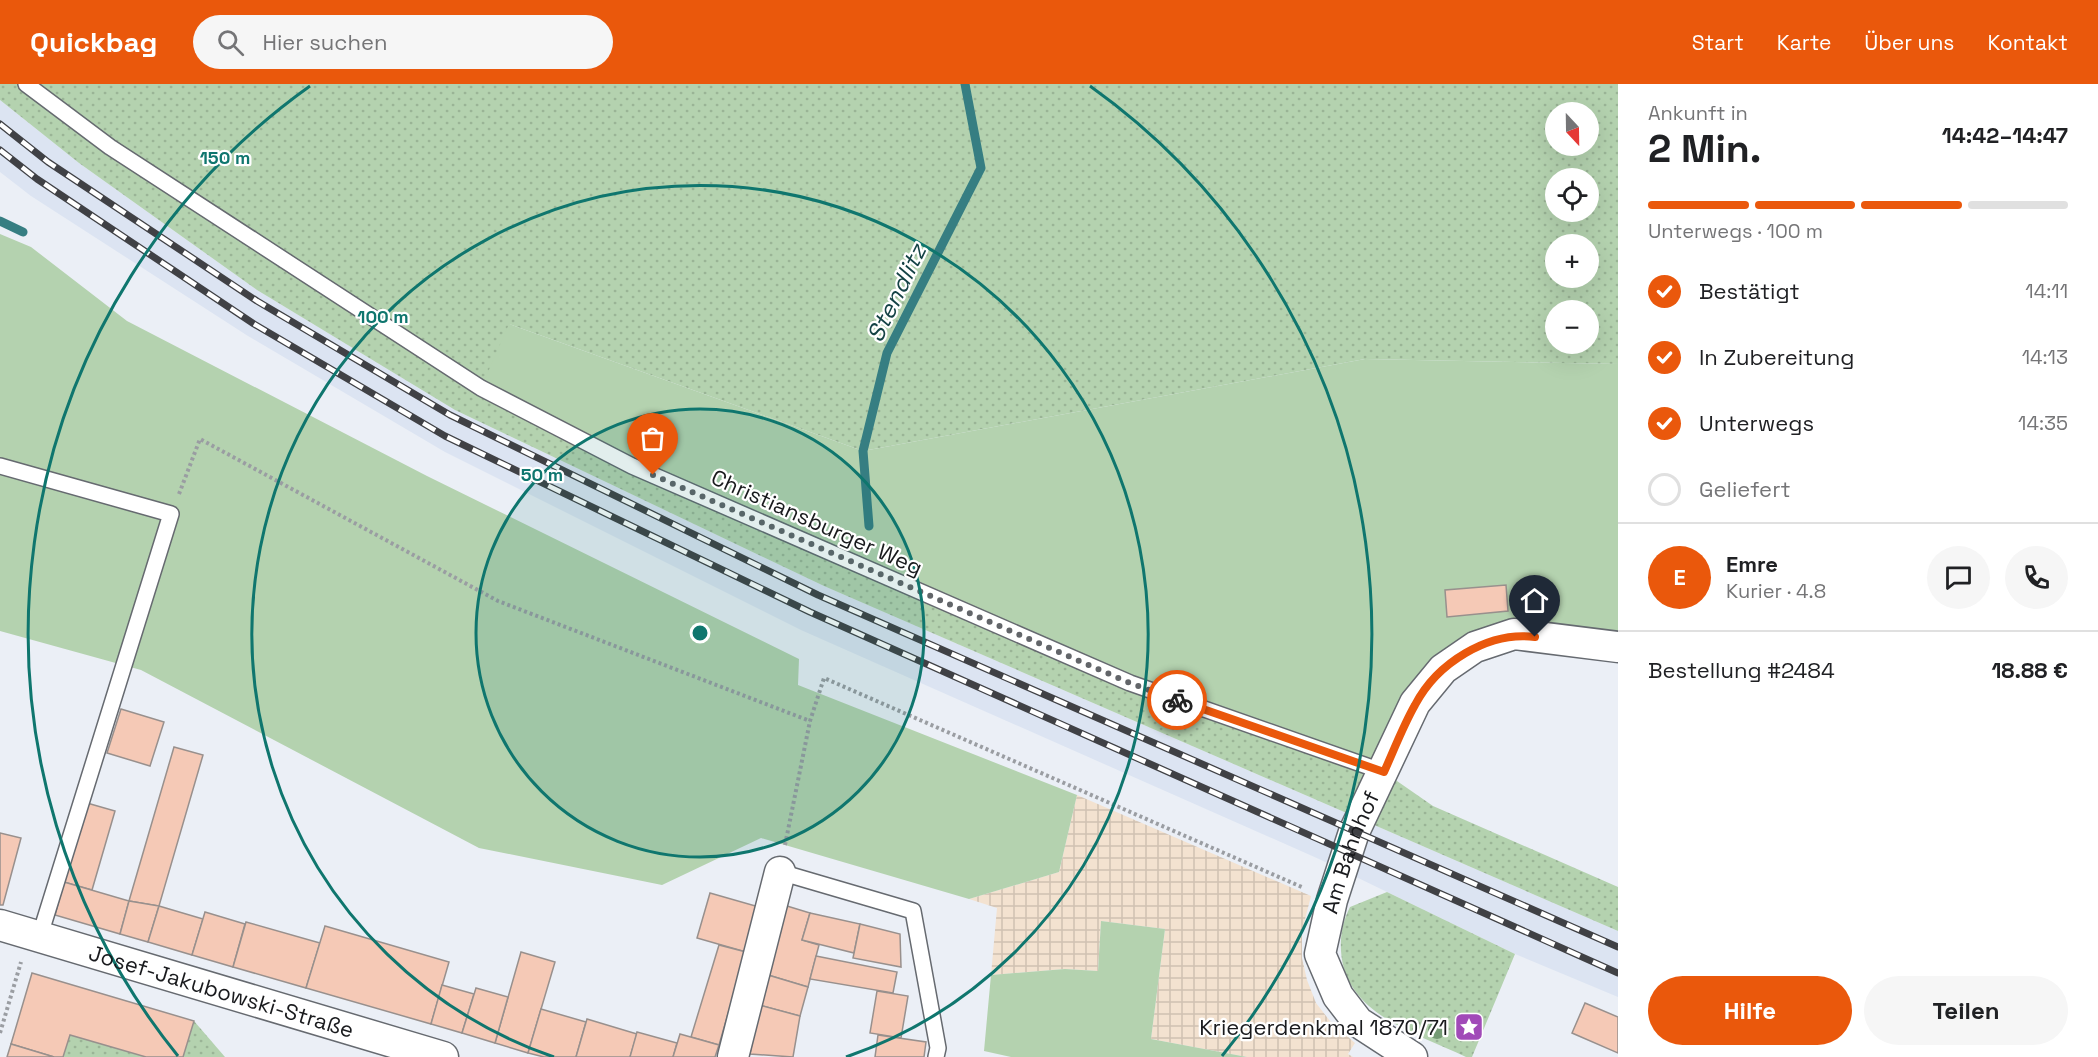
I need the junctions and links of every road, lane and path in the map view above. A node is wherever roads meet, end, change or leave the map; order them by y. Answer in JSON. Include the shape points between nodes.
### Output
{"nodes":[{"id":1,"x":26,"y":84,"type":"edge"},
{"id":2,"x":0,"y":466,"type":"edge"},
{"id":3,"x":171,"y":514,"type":"junction"},
{"id":4,"x":1618,"y":647,"type":"edge"},
{"id":5,"x":810,"y":721,"type":"junction"},
{"id":6,"x":1384,"y":772,"type":"junction"},
{"id":7,"x":780,"y":872,"type":"junction"},
{"id":8,"x":1332,"y":900,"type":"junction"},
{"id":9,"x":1,"y":930,"type":"edge"},
{"id":10,"x":40,"y":935,"type":"junction"},
{"id":11,"x":443,"y":1057,"type":"edge"},
{"id":12,"x":733,"y":1057,"type":"edge"},
{"id":13,"x":936,"y":1057,"type":"edge"},
{"id":14,"x":1412,"y":1057,"type":"edge"}],
"edges":[{"from":1,"to":6,"type":"lane","name":"Christiansburger Weg","via":[[110,147],[481,388],[632,466],[1130,683]]},
{"from":2,"to":3,"type":"lane"},
{"from":3,"to":5,"type":"path","via":[[200,439],[498,601]]},
{"from":3,"to":10,"type":"lane"},
{"from":4,"to":6,"type":"street","name":"Am Bahnhof","via":[[1514,634],[1475,647],[1443,669],[1415,703]]},
{"from":5,"to":7,"type":"path"},
{"from":5,"to":8,"type":"path","via":[[824,678]]},
{"from":6,"to":8,"type":"street","name":"Am Bahnhof","via":[[1354,832]]},
{"from":7,"to":12,"type":"street"},
{"from":7,"to":13,"type":"lane","via":[[913,911],[938,1048]]},
{"from":8,"to":14,"type":"street","name":"Am Bahnhof","via":[[1320,954],[1338,996],[1359,1022]]},
{"from":9,"to":10,"type":"street","name":"Josef-Jakubowski-Straße"},
{"from":10,"to":11,"type":"street","name":"Josef-Jakubowski-Straße"}]}
